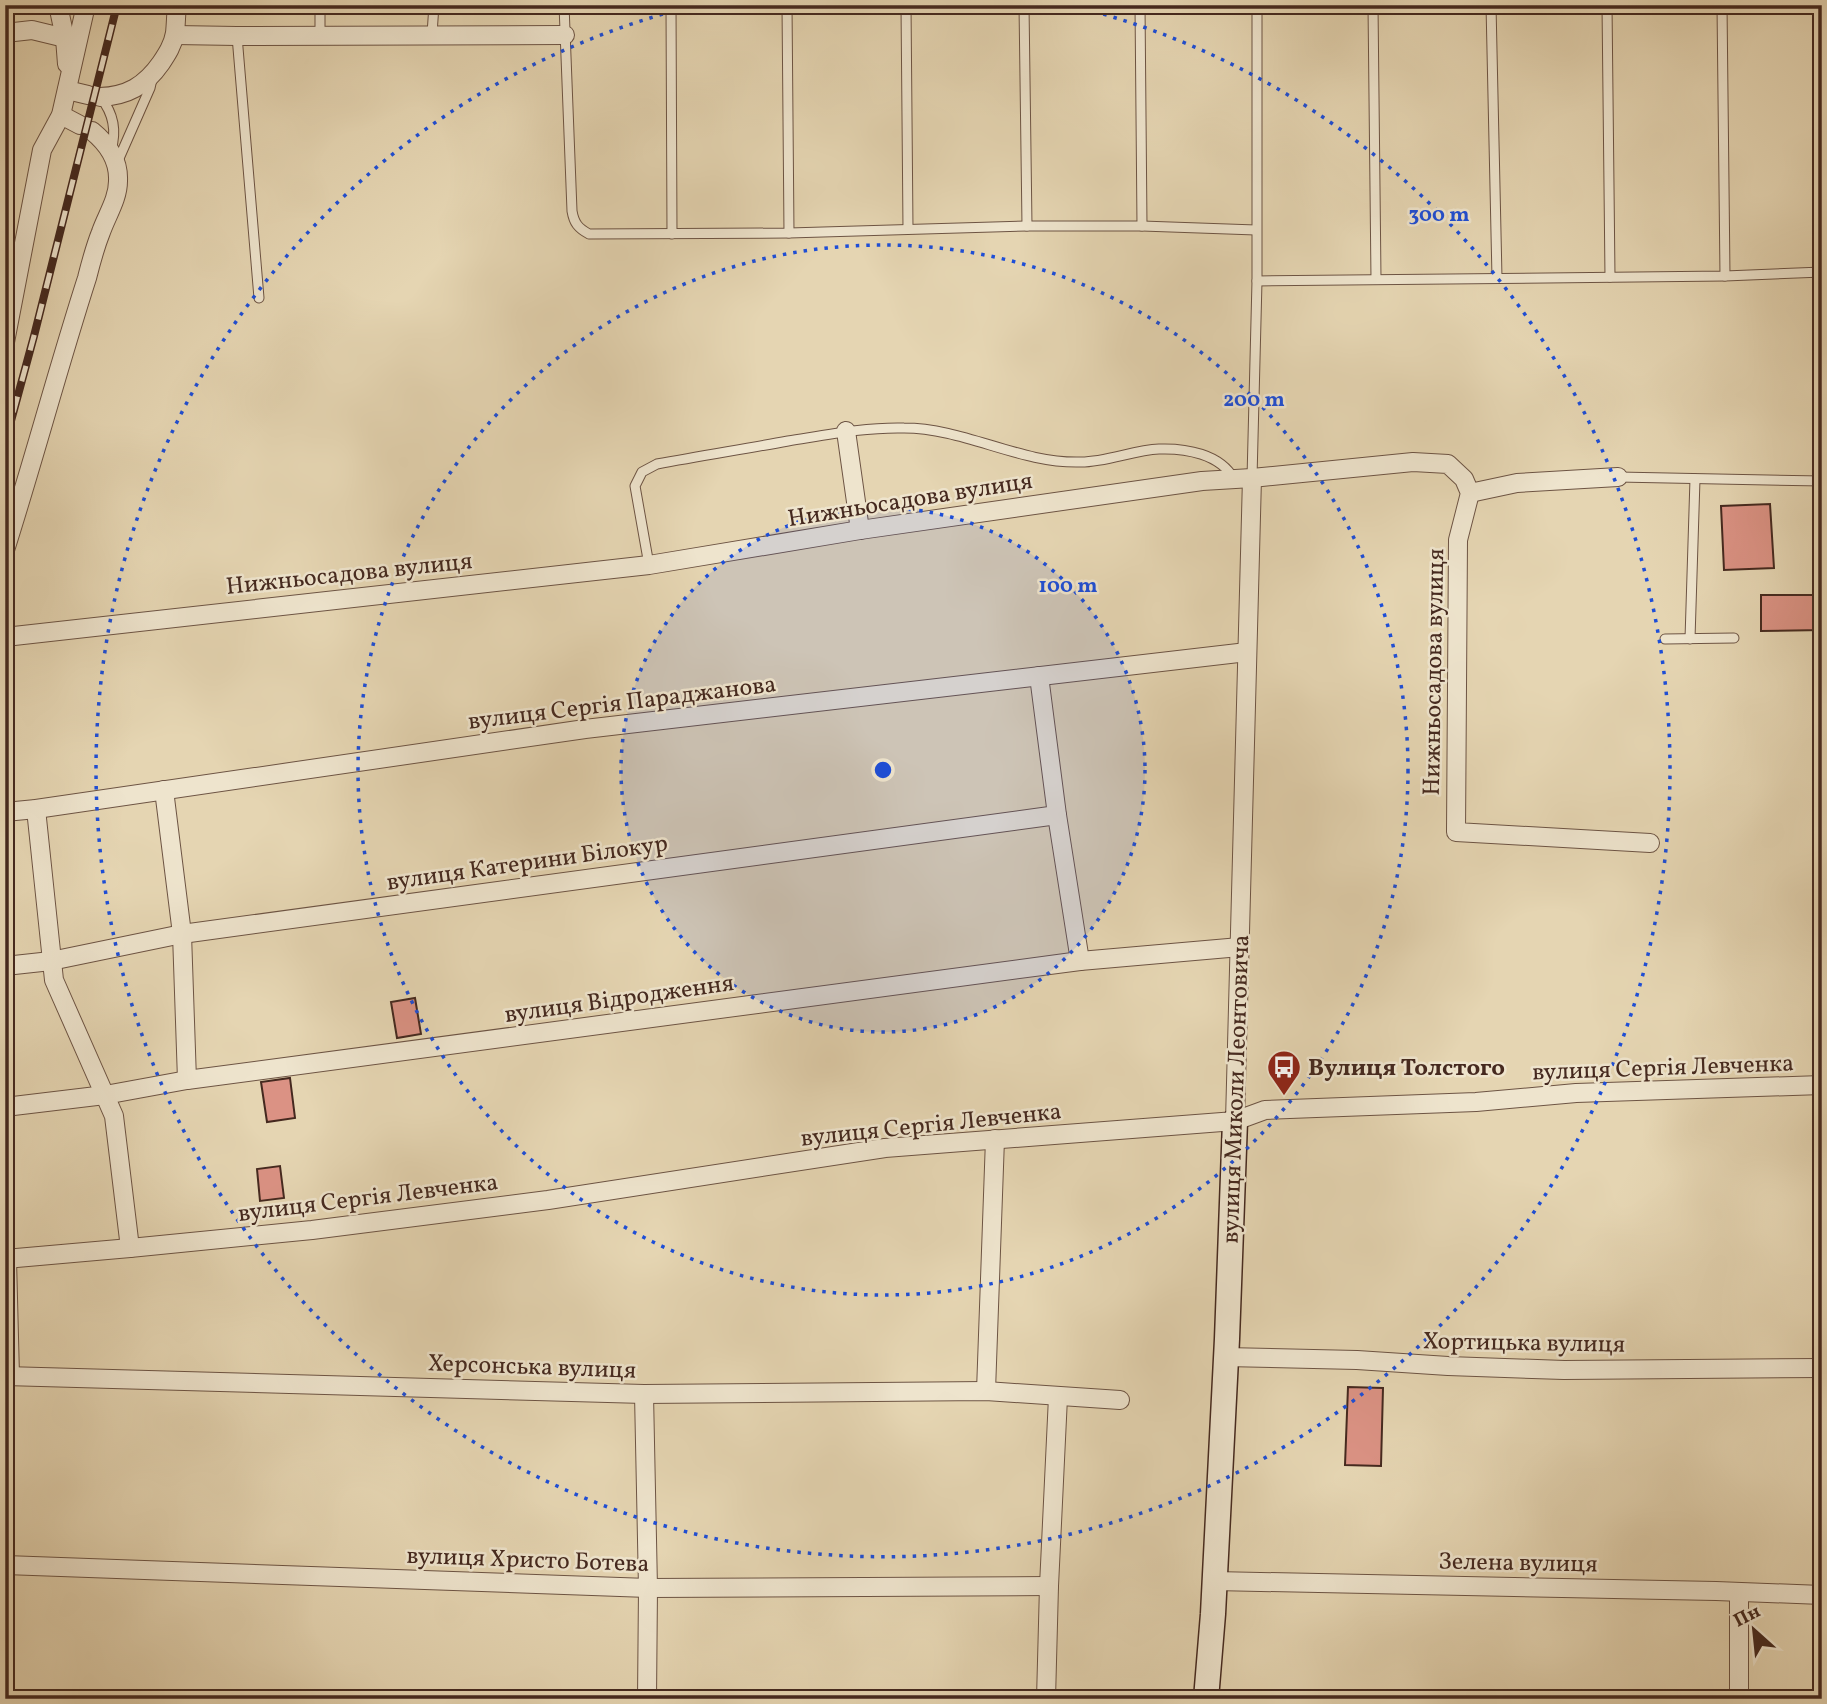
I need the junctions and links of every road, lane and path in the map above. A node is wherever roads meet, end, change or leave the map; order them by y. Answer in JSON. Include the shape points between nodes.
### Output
{"nodes":[{"id":1,"x":58,"y":5,"type":"edge"},
{"id":2,"x":86,"y":5,"type":"edge"},
{"id":3,"x":177,"y":5,"type":"edge"},
{"id":4,"x":320,"y":5,"type":"edge"},
{"id":5,"x":434,"y":5,"type":"edge"},
{"id":6,"x":564,"y":5,"type":"edge"},
{"id":7,"x":671,"y":5,"type":"edge"},
{"id":8,"x":787,"y":5,"type":"edge"},
{"id":9,"x":906,"y":5,"type":"edge"},
{"id":10,"x":1024,"y":5,"type":"edge"},
{"id":11,"x":1140,"y":5,"type":"edge"},
{"id":12,"x":1257,"y":5,"type":"edge"},
{"id":13,"x":1373,"y":5,"type":"edge"},
{"id":14,"x":1491,"y":5,"type":"edge"},
{"id":15,"x":1607,"y":5,"type":"edge"},
{"id":16,"x":1722,"y":5,"type":"edge"},
{"id":17,"x":5,"y":33,"type":"edge"},
{"id":18,"x":432,"y":34,"type":"junction"},
{"id":19,"x":565,"y":34,"type":"junction"},
{"id":20,"x":175,"y":35,"type":"junction"},
{"id":21,"x":320,"y":35,"type":"junction"},
{"id":22,"x":237,"y":36,"type":"junction"},
{"id":23,"x":65,"y":38,"type":"junction"},
{"id":24,"x":153,"y":74,"type":"junction"},
{"id":25,"x":68,"y":86,"type":"junction"},
{"id":26,"x":94,"y":96,"type":"junction"},
{"id":27,"x":61,"y":115,"type":"junction"},
{"id":28,"x":114,"y":158,"type":"junction"},
{"id":29,"x":1027,"y":226,"type":"junction"},
{"id":30,"x":1142,"y":226,"type":"junction"},
{"id":31,"x":908,"y":229,"type":"junction"},
{"id":32,"x":1256,"y":230,"type":"junction"},
{"id":33,"x":789,"y":233,"type":"junction"},
{"id":34,"x":672,"y":234,"type":"junction"},
{"id":35,"x":1822,"y":272,"type":"edge"},
{"id":36,"x":1725,"y":276,"type":"junction"},
{"id":37,"x":1610,"y":277,"type":"junction"},
{"id":38,"x":1497,"y":278,"type":"junction"},
{"id":39,"x":1376,"y":279,"type":"junction"},
{"id":40,"x":1256,"y":281,"type":"junction"},
{"id":41,"x":259,"y":298,"type":"dead end"},
{"id":42,"x":6,"y":335,"type":"edge"},
{"id":43,"x":846,"y":431,"type":"junction"},
{"id":44,"x":1618,"y":477,"type":"joint"},
{"id":45,"x":1243,"y":479,"type":"junction"},
{"id":46,"x":1695,"y":479,"type":"junction"},
{"id":47,"x":1822,"y":481,"type":"edge"},
{"id":48,"x":1470,"y":493,"type":"junction"},
{"id":49,"x":860,"y":530,"type":"junction"},
{"id":50,"x":5,"y":550,"type":"edge"},
{"id":51,"x":649,"y":565,"type":"junction"},
{"id":52,"x":5,"y":637,"type":"edge"},
{"id":53,"x":1734,"y":638,"type":"dead end"},
{"id":54,"x":1665,"y":639,"type":"dead end"},
{"id":55,"x":1690,"y":639,"type":"junction"},
{"id":56,"x":1247,"y":652,"type":"junction"},
{"id":57,"x":1039,"y":676,"type":"junction"},
{"id":58,"x":164,"y":790,"type":"junction"},
{"id":59,"x":36,"y":809,"type":"junction"},
{"id":60,"x":5,"y":812,"type":"edge"},
{"id":61,"x":1056,"y":815,"type":"junction"},
{"id":62,"x":1650,"y":843,"type":"dead end"},
{"id":63,"x":181,"y":934,"type":"junction"},
{"id":64,"x":1240,"y":947,"type":"junction"},
{"id":65,"x":51,"y":961,"type":"junction"},
{"id":66,"x":1080,"y":961,"type":"junction"},
{"id":67,"x":5,"y":967,"type":"edge"},
{"id":68,"x":187,"y":1080,"type":"junction"},
{"id":69,"x":1822,"y":1085,"type":"edge"},
{"id":70,"x":105,"y":1095,"type":"junction"},
{"id":71,"x":5,"y":1107,"type":"edge"},
{"id":72,"x":1235,"y":1121,"type":"junction"},
{"id":73,"x":995,"y":1139,"type":"junction"},
{"id":74,"x":130,"y":1248,"type":"junction"},
{"id":75,"x":6,"y":1259,"type":"edge"},
{"id":76,"x":1225,"y":1357,"type":"junction"},
{"id":77,"x":1822,"y":1368,"type":"edge"},
{"id":78,"x":8,"y":1376,"type":"edge"},
{"id":79,"x":986,"y":1391,"type":"junction"},
{"id":80,"x":644,"y":1394,"type":"junction"},
{"id":81,"x":1058,"y":1397,"type":"junction"},
{"id":82,"x":1120,"y":1400,"type":"dead end"},
{"id":83,"x":5,"y":1565,"type":"edge"},
{"id":84,"x":1214,"y":1581,"type":"junction"},
{"id":85,"x":1049,"y":1586,"type":"junction"},
{"id":86,"x":648,"y":1588,"type":"junction"},
{"id":87,"x":1740,"y":1592,"type":"junction"},
{"id":88,"x":1822,"y":1595,"type":"edge"},
{"id":89,"x":647,"y":1699,"type":"edge"},
{"id":90,"x":1046,"y":1699,"type":"edge"},
{"id":91,"x":1206,"y":1699,"type":"edge"},
{"id":92,"x":1739,"y":1699,"type":"edge"}],
"edges":[{"from":1,"to":23,"type":"street"},
{"from":2,"to":25,"type":"street"},
{"from":3,"to":20,"type":"street"},
{"from":4,"to":21,"type":"lane"},
{"from":5,"to":18,"type":"lane"},
{"from":6,"to":19,"type":"lane"},
{"from":7,"to":34,"type":"lane"},
{"from":8,"to":33,"type":"lane"},
{"from":9,"to":31,"type":"lane"},
{"from":10,"to":29,"type":"lane"},
{"from":11,"to":30,"type":"lane"},
{"from":12,"to":32,"type":"lane"},
{"from":13,"to":39,"type":"lane"},
{"from":14,"to":38,"type":"lane"},
{"from":15,"to":37,"type":"lane"},
{"from":16,"to":36,"type":"lane"},
{"from":17,"to":23,"type":"street","via":[[32,30]]},
{"from":18,"to":19,"type":"street"},
{"from":18,"to":21,"type":"street"},
{"from":19,"to":34,"type":"lane","via":[[573,221],[589,234]]},
{"from":20,"to":22,"type":"street"},
{"from":20,"to":24,"type":"street"},
{"from":21,"to":22,"type":"street"},
{"from":22,"to":41,"type":"lane"},
{"from":23,"to":25,"type":"street"},
{"from":24,"to":26,"type":"street","via":[[130,92]]},
{"from":24,"to":28,"type":"lane"},
{"from":25,"to":26,"type":"street"},
{"from":25,"to":27,"type":"street"},
{"from":26,"to":28,"type":"lane","via":[[106,105],[114,123]]},
{"from":27,"to":28,"type":"street","via":[[103,140]]},
{"from":27,"to":42,"type":"street","via":[[42,150]]},
{"from":28,"to":50,"type":"street","via":[[117,192],[96,246]]},
{"from":29,"to":30,"type":"lane"},
{"from":29,"to":31,"type":"lane"},
{"from":30,"to":32,"type":"lane"},
{"from":31,"to":33,"type":"lane"},
{"from":32,"to":40,"type":"lane"},
{"from":33,"to":34,"type":"lane"},
{"from":35,"to":36,"type":"lane"},
{"from":36,"to":37,"type":"lane"},
{"from":37,"to":38,"type":"lane"},
{"from":38,"to":39,"type":"lane"},
{"from":39,"to":40,"type":"lane"},
{"from":40,"to":45,"type":"lane"},
{"from":43,"to":45,"type":"lane","via":[[937,431],[1040,459],[1081,462],[1158,449],[1187,451],[1220,462]]},
{"from":43,"to":49,"type":"street"},
{"from":43,"to":51,"type":"lane","via":[[657,464],[642,472],[635,486]]},
{"from":44,"to":46,"type":"lane"},
{"from":44,"to":48,"type":"street","via":[[1517,484]]},
{"from":45,"to":48,"type":"street","name":"Нижньосадова вулиця","via":[[1413,462],[1448,464],[1464,479]]},
{"from":45,"to":49,"type":"street","name":"Нижньосадова вулиця"},
{"from":45,"to":56,"type":"street","name":"вулиця Миколи Леонтовича"},
{"from":46,"to":47,"type":"lane"},
{"from":46,"to":55,"type":"lane"},
{"from":48,"to":62,"type":"street","name":"Нижньосадова вулиця","via":[[1458,540],[1456,832]]},
{"from":49,"to":51,"type":"street","name":"Нижньосадова вулиця"},
{"from":51,"to":52,"type":"street","name":"Нижньосадова вулиця"},
{"from":53,"to":55,"type":"lane"},
{"from":54,"to":55,"type":"lane"},
{"from":56,"to":57,"type":"street","name":"вулиця Сергія Параджанова"},
{"from":56,"to":64,"type":"street","name":"вулиця Миколи Леонтовича"},
{"from":57,"to":58,"type":"street","name":"вулиця Сергія Параджанова","via":[[584,729]]},
{"from":57,"to":61,"type":"street"},
{"from":58,"to":59,"type":"street","name":"вулиця Сергія Параджанова"},
{"from":58,"to":63,"type":"street"},
{"from":59,"to":60,"type":"street","name":"вулиця Сергія Параджанова"},
{"from":59,"to":65,"type":"street"},
{"from":61,"to":63,"type":"street","name":"вулиця Катерини Білокур"},
{"from":61,"to":66,"type":"street"},
{"from":63,"to":65,"type":"street","name":"вулиця Катерини Білокур"},
{"from":63,"to":68,"type":"street"},
{"from":64,"to":66,"type":"street","name":"вулиця Відродження"},
{"from":64,"to":72,"type":"street","name":"вулиця Миколи Леонтовича"},
{"from":65,"to":67,"type":"street","name":"вулиця Катерини Білокур"},
{"from":65,"to":70,"type":"street","via":[[54,979]]},
{"from":66,"to":68,"type":"street","name":"вулиця Відродження"},
{"from":68,"to":70,"type":"street","name":"вулиця Відродження"},
{"from":69,"to":72,"type":"street","name":"вулиця Сергія Левченка","via":[[1265,1110]]},
{"from":70,"to":71,"type":"street","name":"вулиця Відродження"},
{"from":70,"to":74,"type":"street","via":[[114,1116]]},
{"from":72,"to":73,"type":"street","name":"вулиця Сергія Левченка"},
{"from":72,"to":76,"type":"street","name":"вулиця Миколи Леонтовича"},
{"from":73,"to":74,"type":"street","name":"вулиця Сергія Левченка","via":[[884,1148],[548,1200]]},
{"from":73,"to":79,"type":"street"},
{"from":74,"to":75,"type":"street","name":"вулиця Сергія Левченка"},
{"from":75,"to":78,"type":"street"},
{"from":76,"to":77,"type":"street","name":"Хортицька вулиця","via":[[1564,1370]]},
{"from":76,"to":84,"type":"street","name":"вулиця Миколи Леонтовича"},
{"from":78,"to":80,"type":"street","name":"Херсонська вулиця"},
{"from":79,"to":80,"type":"street","name":"Херсонська вулиця"},
{"from":79,"to":81,"type":"street","name":"Херсонська вулиця"},
{"from":80,"to":86,"type":"street"},
{"from":81,"to":82,"type":"street","name":"Херсонська вулиця"},
{"from":81,"to":85,"type":"street"},
{"from":83,"to":86,"type":"street","name":"вулиця Христо Ботева"},
{"from":84,"to":87,"type":"street","name":"Зелена вулиця"},
{"from":84,"to":91,"type":"street","name":"вулиця Миколи Леонтовича"},
{"from":85,"to":86,"type":"street","name":"вулиця Христо Ботева"},
{"from":85,"to":90,"type":"street"},
{"from":86,"to":89,"type":"street"},
{"from":87,"to":88,"type":"street","name":"Зелена вулиця"},
{"from":87,"to":92,"type":"street"}]}
